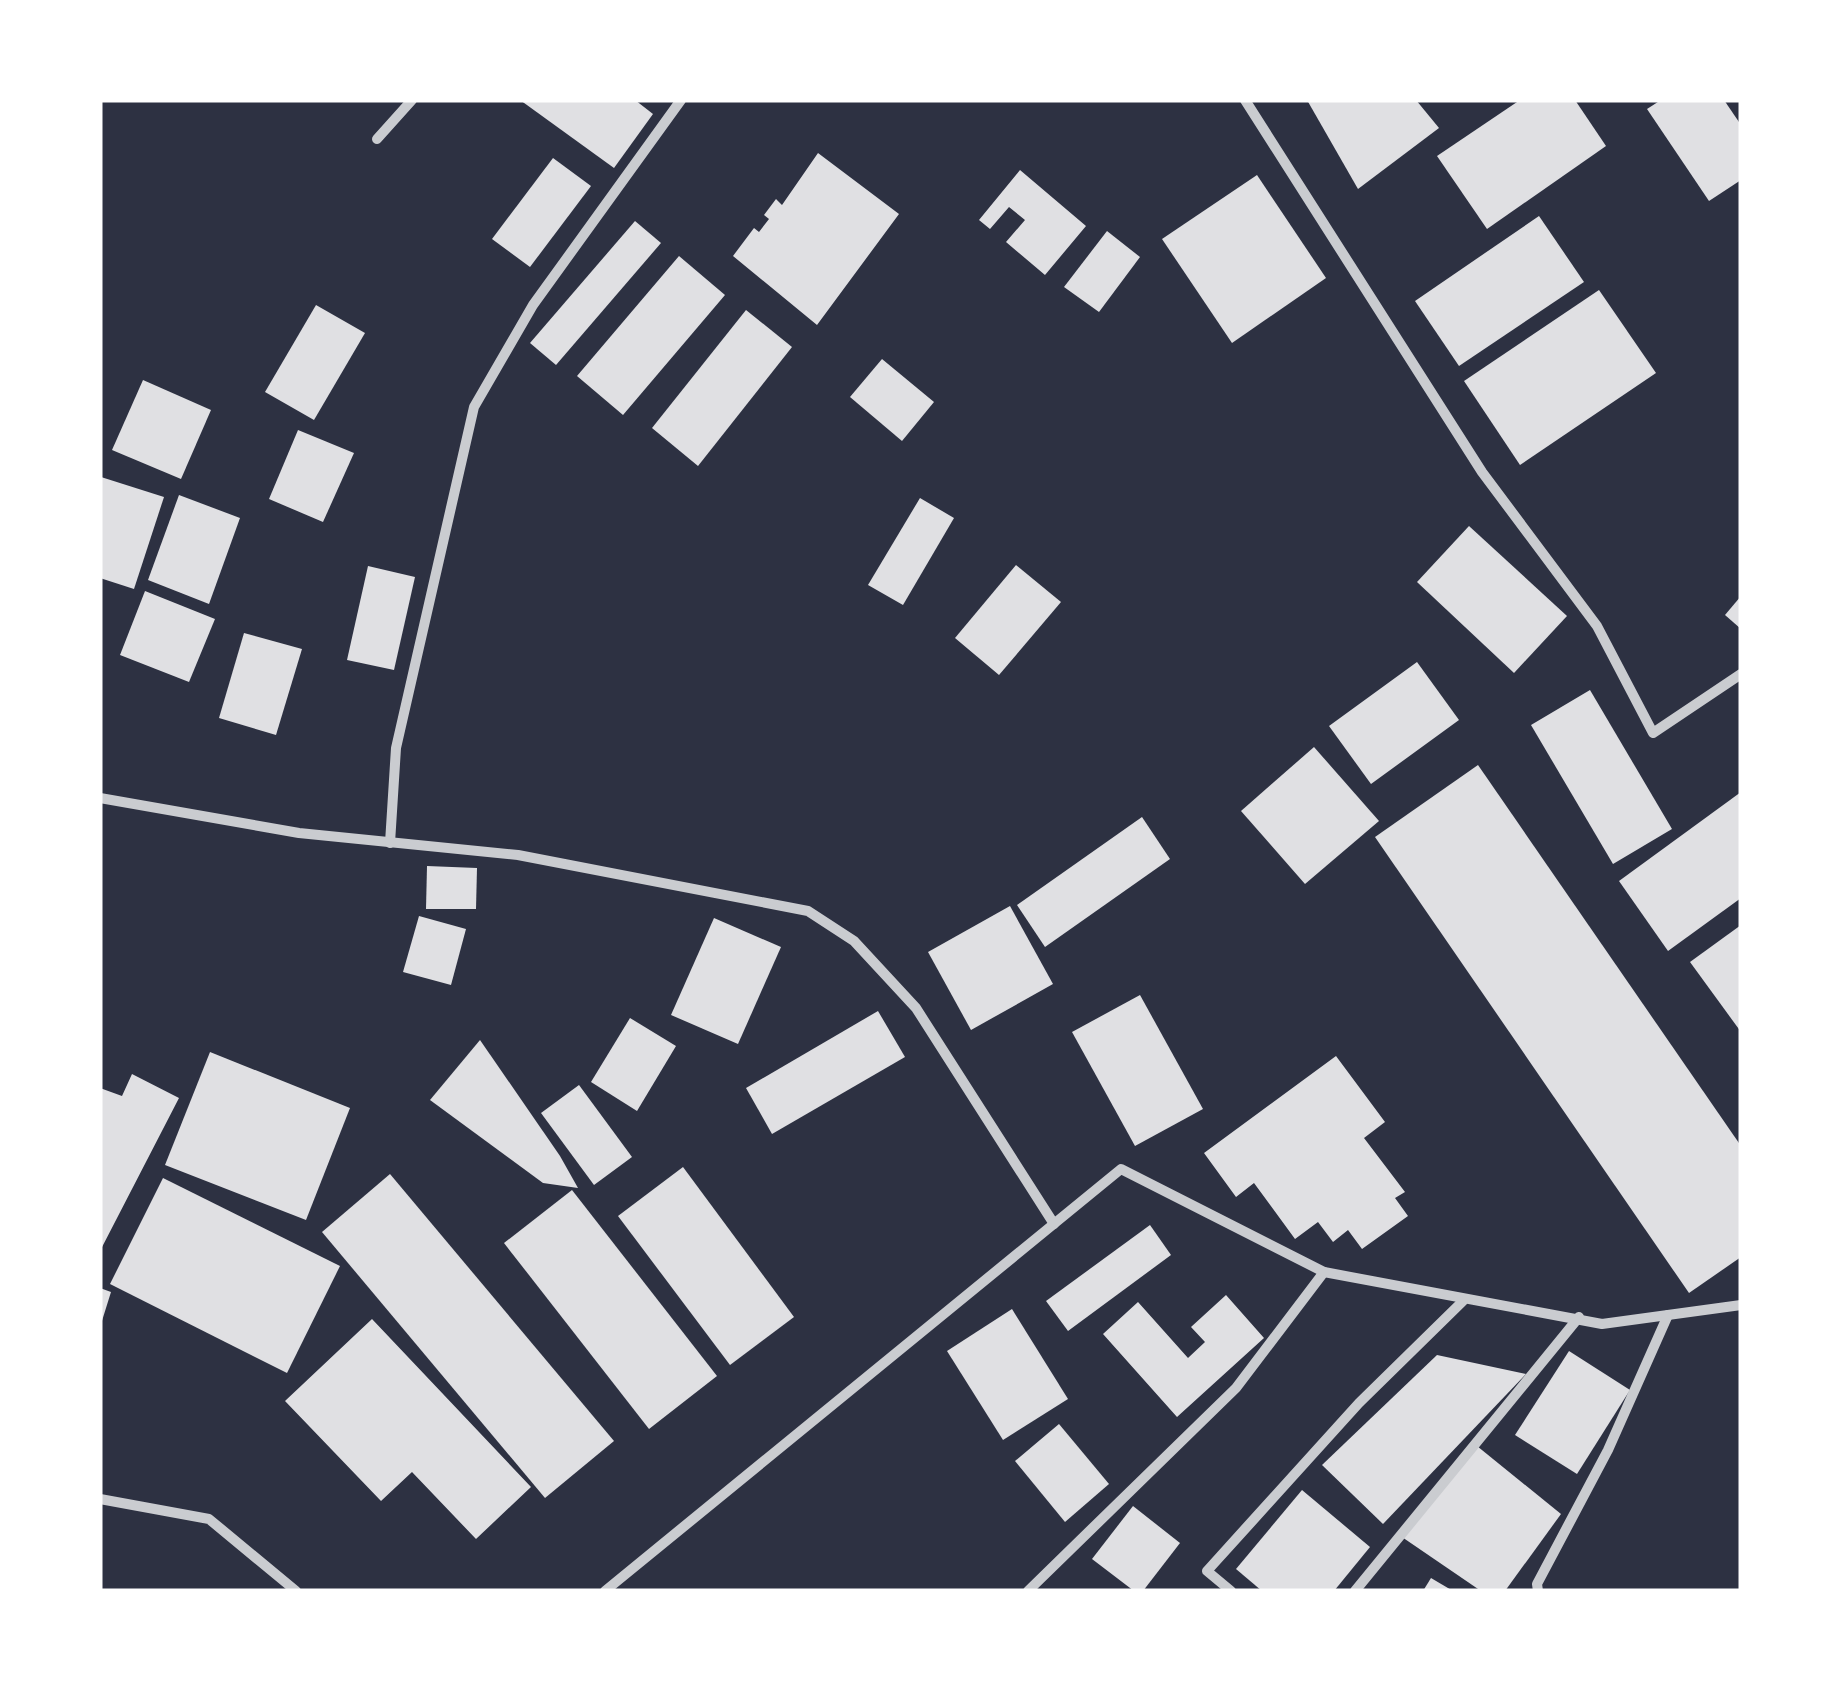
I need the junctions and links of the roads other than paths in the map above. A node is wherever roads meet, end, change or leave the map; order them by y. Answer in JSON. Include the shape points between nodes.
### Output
{"nodes":[{"id":1,"x":412,"y":100,"type":"edge"},
{"id":2,"x":681,"y":100,"type":"edge"},
{"id":3,"x":1245,"y":100,"type":"edge"},
{"id":4,"x":377,"y":139,"type":"dead end"},
{"id":5,"x":1741,"y":674,"type":"edge"},
{"id":6,"x":100,"y":798,"type":"edge"},
{"id":7,"x":390,"y":843,"type":"junction"},
{"id":8,"x":1054,"y":1224,"type":"junction"},
{"id":9,"x":1324,"y":1272,"type":"junction"},
{"id":10,"x":1463,"y":1300,"type":"junction"},
{"id":11,"x":1741,"y":1305,"type":"edge"},
{"id":12,"x":1668,"y":1316,"type":"junction"},
{"id":13,"x":1579,"y":1317,"type":"junction"},
{"id":14,"x":100,"y":1499,"type":"edge"},
{"id":15,"x":296,"y":1591,"type":"edge"},
{"id":16,"x":605,"y":1591,"type":"edge"},
{"id":17,"x":1028,"y":1591,"type":"edge"},
{"id":18,"x":1231,"y":1591,"type":"edge"},
{"id":19,"x":1356,"y":1591,"type":"edge"},
{"id":20,"x":1538,"y":1591,"type":"edge"}],
"edges":[{"from":1,"to":4,"type":"street"},
{"from":2,"to":7,"type":"street","via":[[533,305],[474,407],[396,748]]},
{"from":3,"to":5,"type":"street","via":[[1482,472],[1598,626],[1653,733]]},
{"from":6,"to":7,"type":"street"},
{"from":7,"to":8,"type":"street","via":[[518,856],[808,911],[854,940],[916,1008]]},
{"from":8,"to":9,"type":"street","via":[[1121,1169]]},
{"from":8,"to":16,"type":"street"},
{"from":9,"to":10,"type":"street"},
{"from":9,"to":17,"type":"street","via":[[1236,1388]]},
{"from":10,"to":13,"type":"street"},
{"from":10,"to":18,"type":"street","via":[[1207,1571]]},
{"from":11,"to":12,"type":"street"},
{"from":12,"to":13,"type":"street","via":[[1602,1324]]},
{"from":12,"to":20,"type":"street"},
{"from":13,"to":19,"type":"street"},
{"from":14,"to":15,"type":"street","via":[[209,1518]]}]}
